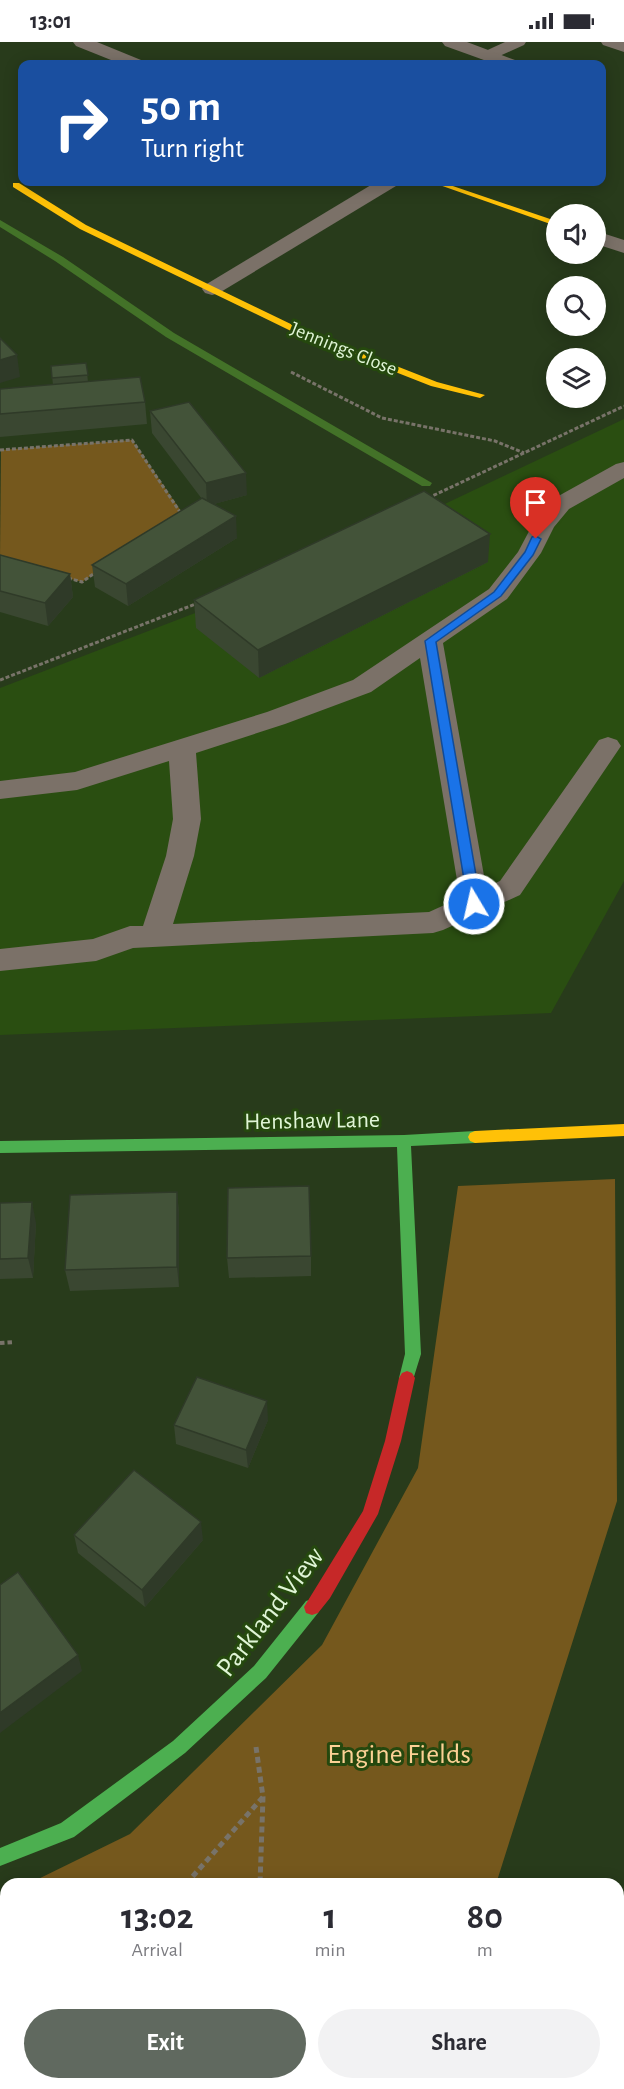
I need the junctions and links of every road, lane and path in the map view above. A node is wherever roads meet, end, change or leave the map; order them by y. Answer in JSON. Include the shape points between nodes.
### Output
{"nodes":[{"id":1,"x":82,"y":42,"type":"edge"},
{"id":2,"x":452,"y":42,"type":"edge"},
{"id":3,"x":518,"y":42,"type":"edge"},
{"id":4,"x":609,"y":42,"type":"edge"},
{"id":5,"x":624,"y":48,"type":"edge"},
{"id":6,"x":487,"y":56,"type":"junction"},
{"id":7,"x":125,"y":60,"type":"edge"},
{"id":8,"x":498,"y":60,"type":"edge"},
{"id":9,"x":16,"y":185,"type":"dead end"},
{"id":10,"x":382,"y":186,"type":"edge"},
{"id":11,"x":447,"y":186,"type":"edge"},
{"id":12,"x":546,"y":221,"type":"edge"},
{"id":13,"x":606,"y":241,"type":"edge"},
{"id":14,"x":624,"y":247,"type":"edge"},
{"id":15,"x":212,"y":289,"type":"junction"},
{"id":16,"x":480,"y":395,"type":"dead end"},
{"id":17,"x":624,"y":406,"type":"edge"},
{"id":18,"x":0,"y":450,"type":"edge"},
{"id":19,"x":624,"y":469,"type":"edge"},
{"id":20,"x":421,"y":501,"type":"edge"},
{"id":21,"x":174,"y":520,"type":"edge"},
{"id":22,"x":100,"y":570,"type":"edge"},
{"id":23,"x":61,"y":576,"type":"edge"},
{"id":24,"x":204,"y":600,"type":"edge"},
{"id":25,"x":430,"y":641,"type":"junction"},
{"id":26,"x":0,"y":680,"type":"edge"},
{"id":27,"x":608,"y":746,"type":"dead end"},
{"id":28,"x":182,"y":748,"type":"junction"},
{"id":29,"x":0,"y":790,"type":"edge"},
{"id":30,"x":474,"y":904,"type":"junction"},
{"id":31,"x":155,"y":935,"type":"junction"},
{"id":32,"x":0,"y":960,"type":"edge"},
{"id":33,"x":624,"y":1130,"type":"edge"},
{"id":34,"x":404,"y":1141,"type":"junction"},
{"id":35,"x":0,"y":1147,"type":"edge"},
{"id":36,"x":14,"y":1342,"type":"dead end"},
{"id":37,"x":0,"y":1343,"type":"edge"},
{"id":38,"x":243,"y":1689,"type":"junction"},
{"id":39,"x":263,"y":1797,"type":"junction"},
{"id":40,"x":0,"y":1857,"type":"edge"},
{"id":41,"x":191,"y":1878,"type":"edge"},
{"id":42,"x":260,"y":1878,"type":"edge"}],
"edges":[{"from":1,"to":7,"type":"street"},
{"from":2,"to":6,"type":"street"},
{"from":3,"to":6,"type":"lane"},
{"from":4,"to":5,"type":"lane"},
{"from":6,"to":8,"type":"street"},
{"from":9,"to":15,"type":"street","name":"Jennings Close","via":[[83,227]]},
{"from":10,"to":15,"type":"street"},
{"from":11,"to":12,"type":"street"},
{"from":13,"to":14,"type":"street"},
{"from":15,"to":16,"type":"street","name":"Jennings Close","via":[[294,328],[434,384]]},
{"from":17,"to":20,"type":"path"},
{"from":18,"to":21,"type":"path","via":[[132,440],[183,514]]},
{"from":19,"to":25,"type":"lane","via":[[561,504],[498,594]]},
{"from":22,"to":23,"type":"path","via":[[82,582]]},
{"from":24,"to":26,"type":"path"},
{"from":25,"to":28,"type":"lane","via":[[362,686]]},
{"from":25,"to":30,"type":"lane"},
{"from":27,"to":30,"type":"lane","via":[[510,888]]},
{"from":28,"to":29,"type":"lane","via":[[77,781]]},
{"from":28,"to":31,"type":"lane","via":[[187,819],[180,856]]},
{"from":30,"to":31,"type":"lane","via":[[434,922]]},
{"from":31,"to":32,"type":"lane","via":[[130,937],[96,950]]},
{"from":33,"to":34,"type":"street","name":"Henshaw Lane"},
{"from":34,"to":35,"type":"street","name":"Henshaw Lane"},
{"from":34,"to":38,"type":"street","name":"Parkland View","via":[[413,1354],[393,1441],[370,1514],[324,1592]]},
{"from":36,"to":37,"type":"path"},
{"from":38,"to":39,"type":"path"},
{"from":38,"to":40,"type":"street","name":"Parkland View","via":[[179,1747],[67,1830]]},
{"from":39,"to":41,"type":"path"},
{"from":39,"to":42,"type":"path"}]}
